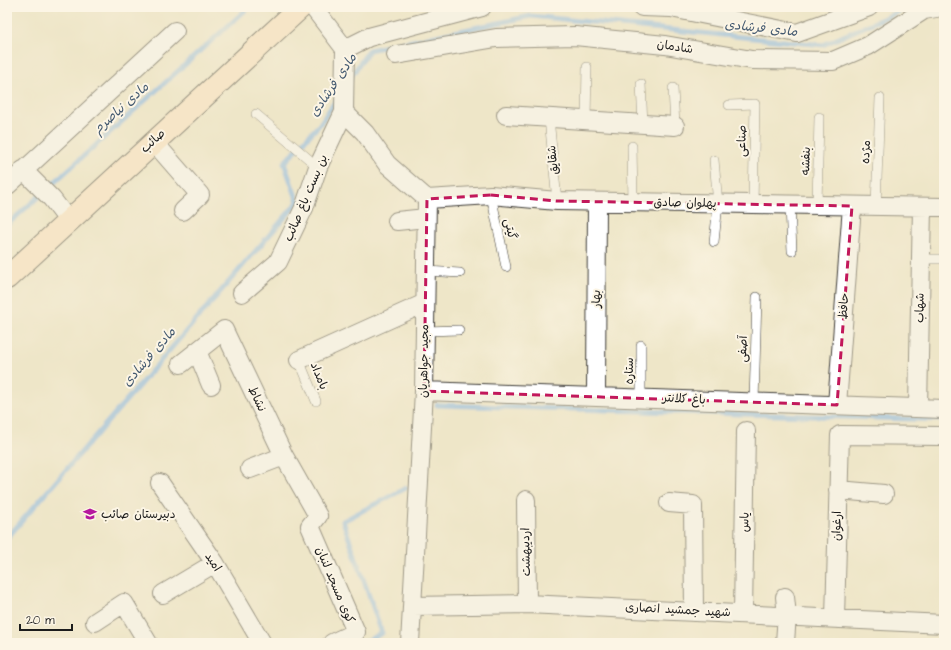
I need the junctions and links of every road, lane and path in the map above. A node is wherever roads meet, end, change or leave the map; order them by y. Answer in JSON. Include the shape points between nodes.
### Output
{"nodes":[{"id":1,"x":302,"y":7,"type":"edge"},
{"id":2,"x":313,"y":7,"type":"edge"},
{"id":3,"x":482,"y":7,"type":"edge"},
{"id":4,"x":642,"y":7,"type":"edge"},
{"id":5,"x":869,"y":7,"type":"edge"},
{"id":6,"x":942,"y":7,"type":"edge"},
{"id":7,"x":175,"y":31,"type":"dead end"},
{"id":8,"x":344,"y":49,"type":"junction"},
{"id":9,"x":396,"y":55,"type":"dead end"},
{"id":10,"x":587,"y":67,"type":"dead end"},
{"id":11,"x":641,"y":84,"type":"dead end"},
{"id":12,"x":673,"y":88,"type":"dead end"},
{"id":13,"x":880,"y":98,"type":"dead end"},
{"id":14,"x":729,"y":105,"type":"dead end"},
{"id":15,"x":344,"y":112,"type":"junction"},
{"id":16,"x":256,"y":114,"type":"dead end"},
{"id":17,"x":506,"y":115,"type":"dead end"},
{"id":18,"x":819,"y":117,"type":"dead end"},
{"id":19,"x":549,"y":118,"type":"junction"},
{"id":20,"x":586,"y":121,"type":"junction"},
{"id":21,"x":643,"y":124,"type":"junction"},
{"id":22,"x":675,"y":126,"type":"joint"},
{"id":23,"x":153,"y":141,"type":"junction"},
{"id":24,"x":632,"y":146,"type":"dead end"},
{"id":25,"x":714,"y":160,"type":"dead end"},
{"id":26,"x":318,"y":167,"type":"junction"},
{"id":27,"x":27,"y":173,"type":"junction"},
{"id":28,"x":7,"y":186,"type":"edge"},
{"id":29,"x":491,"y":196,"type":"junction"},
{"id":30,"x":427,"y":199,"type":"junction"},
{"id":31,"x":557,"y":201,"type":"junction"},
{"id":32,"x":597,"y":202,"type":"junction"},
{"id":33,"x":633,"y":202,"type":"junction"},
{"id":34,"x":718,"y":204,"type":"junction"},
{"id":35,"x":753,"y":204,"type":"junction"},
{"id":36,"x":790,"y":205,"type":"junction"},
{"id":37,"x":816,"y":205,"type":"junction"},
{"id":38,"x":852,"y":206,"type":"junction"},
{"id":39,"x":876,"y":206,"type":"junction"},
{"id":40,"x":922,"y":207,"type":"junction"},
{"id":41,"x":944,"y":207,"type":"edge"},
{"id":42,"x":183,"y":211,"type":"dead end"},
{"id":43,"x":426,"y":218,"type":"junction"},
{"id":44,"x":68,"y":220,"type":"junction"},
{"id":45,"x":397,"y":220,"type":"dead end"},
{"id":46,"x":714,"y":242,"type":"dead end"},
{"id":47,"x":792,"y":251,"type":"dead end"},
{"id":48,"x":921,"y":259,"type":"junction"},
{"id":49,"x":944,"y":259,"type":"edge"},
{"id":50,"x":506,"y":267,"type":"dead end"},
{"id":51,"x":426,"y":272,"type":"junction"},
{"id":52,"x":460,"y":274,"type":"dead end"},
{"id":53,"x":7,"y":278,"type":"edge"},
{"id":54,"x":242,"y":293,"type":"dead end"},
{"id":55,"x":757,"y":297,"type":"dead end"},
{"id":56,"x":426,"y":303,"type":"junction"},
{"id":57,"x":460,"y":330,"type":"dead end"},
{"id":58,"x":425,"y":331,"type":"junction"},
{"id":59,"x":641,"y":346,"type":"dead end"},
{"id":60,"x":197,"y":352,"type":"junction"},
{"id":61,"x":299,"y":360,"type":"joint"},
{"id":62,"x":181,"y":364,"type":"dead end"},
{"id":63,"x":211,"y":385,"type":"dead end"},
{"id":64,"x":424,"y":391,"type":"junction"},
{"id":65,"x":596,"y":396,"type":"junction"},
{"id":66,"x":641,"y":397,"type":"junction"},
{"id":67,"x":316,"y":401,"type":"dead end"},
{"id":68,"x":754,"y":402,"type":"junction"},
{"id":69,"x":837,"y":405,"type":"junction"},
{"id":70,"x":918,"y":408,"type":"junction"},
{"id":71,"x":944,"y":409,"type":"edge"},
{"id":72,"x":746,"y":431,"type":"dead end"},
{"id":73,"x":944,"y":436,"type":"edge"},
{"id":74,"x":284,"y":456,"type":"junction"},
{"id":75,"x":250,"y":468,"type":"dead end"},
{"id":76,"x":160,"y":483,"type":"dead end"},
{"id":77,"x":838,"y":490,"type":"junction"},
{"id":78,"x":884,"y":494,"type":"dead end"},
{"id":79,"x":526,"y":500,"type":"dead end"},
{"id":80,"x":669,"y":503,"type":"dead end"},
{"id":81,"x":318,"y":516,"type":"joint"},
{"id":82,"x":215,"y":563,"type":"junction"},
{"id":83,"x":163,"y":594,"type":"dead end"},
{"id":84,"x":786,"y":597,"type":"dead end"},
{"id":85,"x":527,"y":604,"type":"junction"},
{"id":86,"x":412,"y":606,"type":"junction"},
{"id":87,"x":694,"y":611,"type":"junction"},
{"id":88,"x":743,"y":613,"type":"junction"},
{"id":89,"x":787,"y":615,"type":"junction"},
{"id":90,"x":835,"y":618,"type":"junction"},
{"id":91,"x":95,"y":622,"type":"dead end"},
{"id":92,"x":944,"y":624,"type":"edge"},
{"id":93,"x":785,"y":642,"type":"edge"},
{"id":94,"x":148,"y":643,"type":"edge"},
{"id":95,"x":262,"y":643,"type":"edge"},
{"id":96,"x":332,"y":643,"type":"edge"},
{"id":97,"x":410,"y":643,"type":"edge"}],
"edges":[{"from":1,"to":23,"type":"main road","name":"صائب"},
{"from":2,"to":8,"type":"street"},
{"from":3,"to":8,"type":"street","via":[[370,37]]},
{"from":4,"to":5,"type":"street","via":[[670,8],[797,33]]},
{"from":6,"to":9,"type":"street","name":"شادمان","via":[[924,10],[868,46],[833,61],[752,60],[665,45],[575,36],[496,38]]},
{"from":7,"to":27,"type":"street"},
{"from":8,"to":15,"type":"street"},
{"from":10,"to":20,"type":"lane"},
{"from":11,"to":21,"type":"lane"},
{"from":12,"to":22,"type":"lane"},
{"from":13,"to":39,"type":"lane","name":"مژده"},
{"from":14,"to":35,"type":"lane","name":"صناعی","via":[[755,104]]},
{"from":15,"to":26,"type":"street","name":"بن بست باغ صائب"},
{"from":15,"to":30,"type":"street","via":[[365,133],[387,164]]},
{"from":16,"to":26,"type":"lane"},
{"from":17,"to":19,"type":"street"},
{"from":18,"to":37,"type":"lane","name":"بنفشه"},
{"from":19,"to":20,"type":"street"},
{"from":19,"to":31,"type":"lane","name":"شقایق"},
{"from":20,"to":21,"type":"street"},
{"from":21,"to":22,"type":"street"},
{"from":23,"to":42,"type":"street","via":[[200,195]]},
{"from":23,"to":44,"type":"main road","name":"صائب"},
{"from":24,"to":33,"type":"lane"},
{"from":25,"to":34,"type":"lane"},
{"from":26,"to":54,"type":"street","name":"بن بست باغ صائب","via":[[304,208],[278,262]]},
{"from":27,"to":28,"type":"street"},
{"from":27,"to":44,"type":"street"},
{"from":29,"to":30,"type":"street","name":"پهلوان صادق"},
{"from":29,"to":31,"type":"street","name":"پهلوان صادق"},
{"from":29,"to":50,"type":"lane","name":"گیتی"},
{"from":30,"to":43,"type":"street","name":"مجید جواهریان"},
{"from":31,"to":32,"type":"street","name":"پهلوان صادق"},
{"from":32,"to":33,"type":"street","name":"پهلوان صادق"},
{"from":32,"to":65,"type":"street","name":"بهار"},
{"from":33,"to":34,"type":"street","name":"پهلوان صادق"},
{"from":34,"to":35,"type":"street","name":"پهلوان صادق"},
{"from":34,"to":46,"type":"lane"},
{"from":35,"to":36,"type":"street","name":"پهلوان صادق"},
{"from":36,"to":37,"type":"street","name":"پهلوان صادق"},
{"from":36,"to":47,"type":"lane"},
{"from":37,"to":38,"type":"street","name":"پهلوان صادق"},
{"from":38,"to":39,"type":"street","name":"پهلوان صادق"},
{"from":38,"to":69,"type":"street","name":"حافظ"},
{"from":39,"to":40,"type":"street","name":"پهلوان صادق"},
{"from":40,"to":41,"type":"street","name":"پهلوان صادق"},
{"from":40,"to":48,"type":"street","name":"شهاب"},
{"from":43,"to":45,"type":"street"},
{"from":43,"to":51,"type":"street","name":"مجید جواهریان"},
{"from":44,"to":53,"type":"main road","name":"صائب"},
{"from":48,"to":49,"type":"lane"},
{"from":48,"to":70,"type":"street","name":"شهاب"},
{"from":51,"to":52,"type":"lane"},
{"from":51,"to":56,"type":"street","name":"مجید جواهریان"},
{"from":55,"to":68,"type":"lane","name":"آصفی"},
{"from":56,"to":58,"type":"street","name":"مجید جواهریان"},
{"from":56,"to":61,"type":"street"},
{"from":57,"to":58,"type":"lane"},
{"from":58,"to":64,"type":"street","name":"مجید جواهریان"},
{"from":59,"to":66,"type":"lane","name":"ستاره"},
{"from":60,"to":62,"type":"street","name":"نشاط"},
{"from":60,"to":63,"type":"street"},
{"from":60,"to":74,"type":"street","name":"نشاط","via":[[224,330]]},
{"from":61,"to":67,"type":"lane","name":"بامداد"},
{"from":64,"to":65,"type":"street","name":"باغ کلانتر"},
{"from":64,"to":86,"type":"street","name":"مجید جواهریان"},
{"from":65,"to":66,"type":"street","name":"باغ کلانتر"},
{"from":66,"to":68,"type":"street","name":"باغ کلانتر"},
{"from":68,"to":69,"type":"street","name":"باغ کلانتر"},
{"from":69,"to":70,"type":"street","name":"باغ کلانتر"},
{"from":70,"to":71,"type":"street","name":"باغ کلانتر"},
{"from":72,"to":88,"type":"street","name":"یاس"},
{"from":73,"to":77,"type":"street","name":"ارغوان","via":[[840,435]]},
{"from":74,"to":75,"type":"street"},
{"from":74,"to":81,"type":"street","name":"نشاط"},
{"from":76,"to":82,"type":"street","name":"امید"},
{"from":77,"to":78,"type":"street"},
{"from":77,"to":90,"type":"street","name":"ارغوان"},
{"from":79,"to":85,"type":"street","name":"اردیبهشت"},
{"from":80,"to":87,"type":"street","via":[[693,505]]},
{"from":81,"to":96,"type":"street","name":"کوی مسجد لنبان","via":[[310,526],[356,632]]},
{"from":82,"to":83,"type":"street"},
{"from":82,"to":95,"type":"street","name":"امید"},
{"from":84,"to":89,"type":"street"},
{"from":85,"to":86,"type":"street","name":"شهید جمشید انصاری"},
{"from":85,"to":87,"type":"street","name":"شهید جمشید انصاری"},
{"from":86,"to":97,"type":"street","name":"مجید جواهریان"},
{"from":87,"to":88,"type":"street","name":"شهید جمشید انصاری"},
{"from":88,"to":89,"type":"street","name":"شهید جمشید انصاری"},
{"from":89,"to":90,"type":"street","name":"شهید جمشید انصاری"},
{"from":89,"to":93,"type":"street"},
{"from":90,"to":92,"type":"street","name":"شهید جمشید انصاری"},
{"from":91,"to":94,"type":"street","via":[[124,602]]}]}
